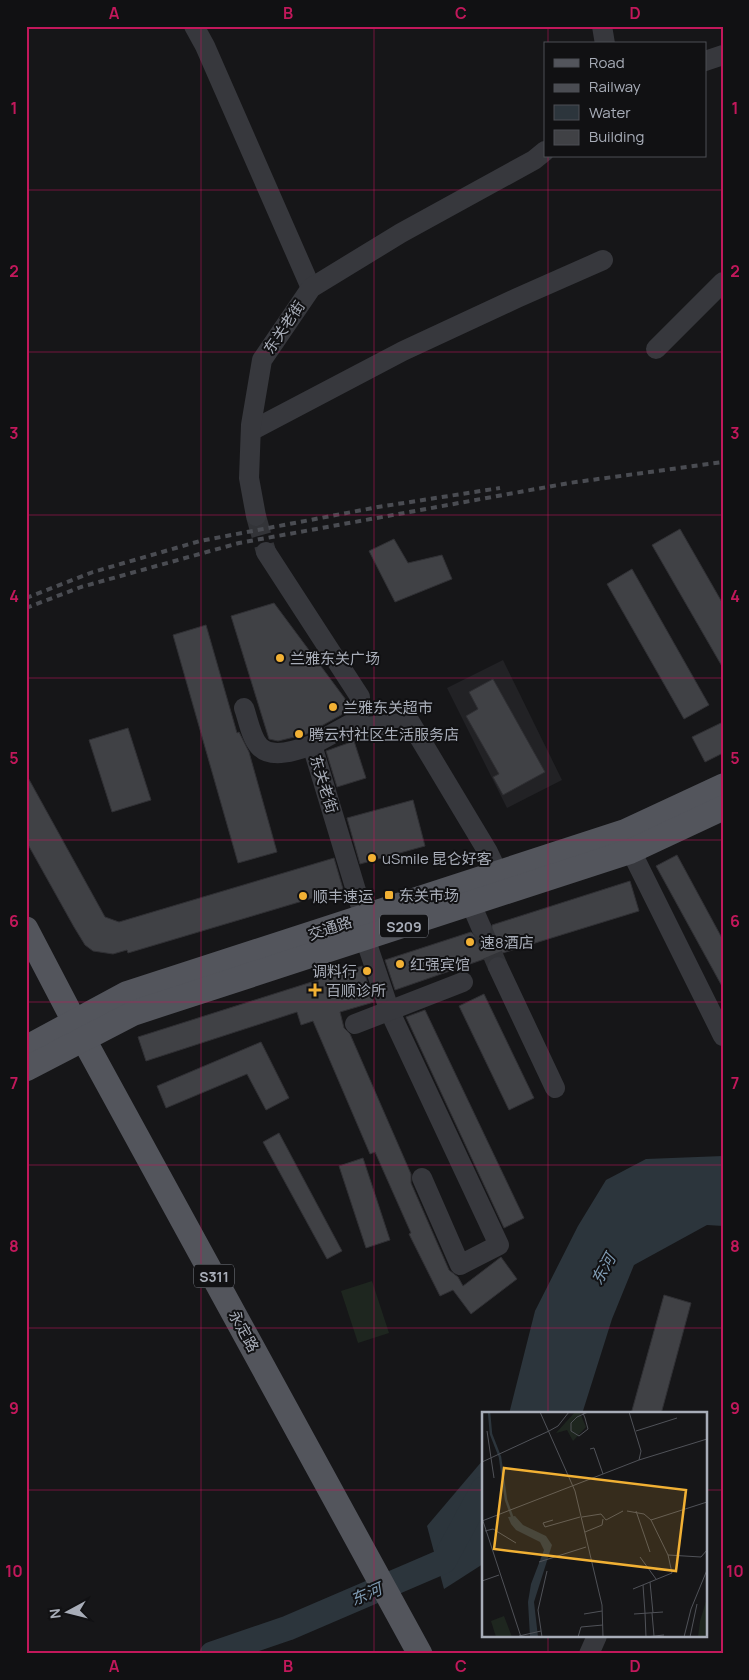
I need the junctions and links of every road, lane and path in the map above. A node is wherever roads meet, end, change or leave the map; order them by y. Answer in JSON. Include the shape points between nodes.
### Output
{"nodes":[{"id":1,"x":194,"y":26,"type":"edge"},
{"id":2,"x":602,"y":26,"type":"edge"},
{"id":3,"x":605,"y":42,"type":"edge"},
{"id":4,"x":723,"y":56,"type":"edge"},
{"id":5,"x":706,"y":61,"type":"edge"},
{"id":6,"x":544,"y":152,"type":"edge"},
{"id":7,"x":603,"y":260,"type":"dead end"},
{"id":8,"x":723,"y":282,"type":"edge"},
{"id":9,"x":311,"y":288,"type":"junction"},
{"id":10,"x":656,"y":349,"type":"dead end"},
{"id":11,"x":251,"y":431,"type":"junction"},
{"id":12,"x":256,"y":516,"type":"tunnel mouth"},
{"id":13,"x":266,"y":552,"type":"tunnel mouth"},
{"id":14,"x":244,"y":708,"type":"dead end"},
{"id":15,"x":354,"y":722,"type":"junction"},
{"id":16,"x":312,"y":745,"type":"junction"},
{"id":17,"x":723,"y":786,"type":"edge"},
{"id":18,"x":723,"y":808,"type":"edge"},
{"id":19,"x":631,"y":852,"type":"junction"},
{"id":20,"x":498,"y":873,"type":"junction"},
{"id":21,"x":472,"y":904,"type":"junction"},
{"id":22,"x":481,"y":927,"type":"tunnel mouth"},
{"id":23,"x":26,"y":928,"type":"edge"},
{"id":24,"x":364,"y":928,"type":"junction"},
{"id":25,"x":498,"y":967,"type":"tunnel mouth"},
{"id":26,"x":463,"y":982,"type":"dead end"},
{"id":27,"x":390,"y":1012,"type":"junction"},
{"id":28,"x":355,"y":1024,"type":"dead end"},
{"id":29,"x":79,"y":1030,"type":"junction"},
{"id":30,"x":723,"y":1036,"type":"edge"},
{"id":31,"x":26,"y":1048,"type":"edge"},
{"id":32,"x":26,"y":1070,"type":"edge"},
{"id":33,"x":556,"y":1088,"type":"dead end"},
{"id":34,"x":422,"y":1178,"type":"dead end"},
{"id":35,"x":596,"y":1638,"type":"edge"},
{"id":36,"x":416,"y":1645,"type":"edge"},
{"id":37,"x":589,"y":1654,"type":"edge"}],
"edges":[{"from":1,"to":9,"type":"street"},
{"from":2,"to":3,"type":"street"},
{"from":4,"to":5,"type":"street"},
{"from":6,"to":9,"type":"street"},
{"from":7,"to":11,"type":"street","via":[[403,351]]},
{"from":8,"to":10,"type":"street"},
{"from":9,"to":11,"type":"street","name":"东关老街","via":[[262,360]]},
{"from":11,"to":12,"type":"street","name":"东关老街","via":[[249,478]]},
{"from":13,"to":15,"type":"street","via":[[360,697],[360,711]]},
{"from":14,"to":16,"type":"street","via":[[258,745],[266,752],[293,752]]},
{"from":15,"to":16,"type":"street","name":"东关老街"},
{"from":15,"to":20,"type":"street","via":[[366,727],[410,722]]},
{"from":16,"to":24,"type":"street","name":"东关老街"},
{"from":17,"to":20,"type":"main road","name":"交通路","number":"S209","via":[[624,832]]},
{"from":18,"to":19,"type":"main road","name":"交通路","number":"S209"},
{"from":19,"to":21,"type":"main road","name":"交通路","number":"S209"},
{"from":19,"to":30,"type":"street"},
{"from":20,"to":24,"type":"main road","name":"交通路","number":"S209"},
{"from":21,"to":22,"type":"street"},
{"from":21,"to":24,"type":"main road","name":"交通路","number":"S209"},
{"from":23,"to":29,"type":"main road","name":"永定路"},
{"from":24,"to":27,"type":"street","name":"东关老街"},
{"from":24,"to":29,"type":"main road","name":"交通路","number":"S209","via":[[134,1013]]},
{"from":25,"to":33,"type":"street"},
{"from":26,"to":27,"type":"street"},
{"from":27,"to":28,"type":"street"},
{"from":27,"to":34,"type":"street","name":"东关老街","via":[[499,1245],[460,1265]]},
{"from":29,"to":31,"type":"main road","name":"交通路","number":"S209"},
{"from":29,"to":32,"type":"main road","name":"交通路","number":"S209"},
{"from":29,"to":36,"type":"main road","name":"永定路","number":"S311"},
{"from":35,"to":37,"type":"street"}]}
